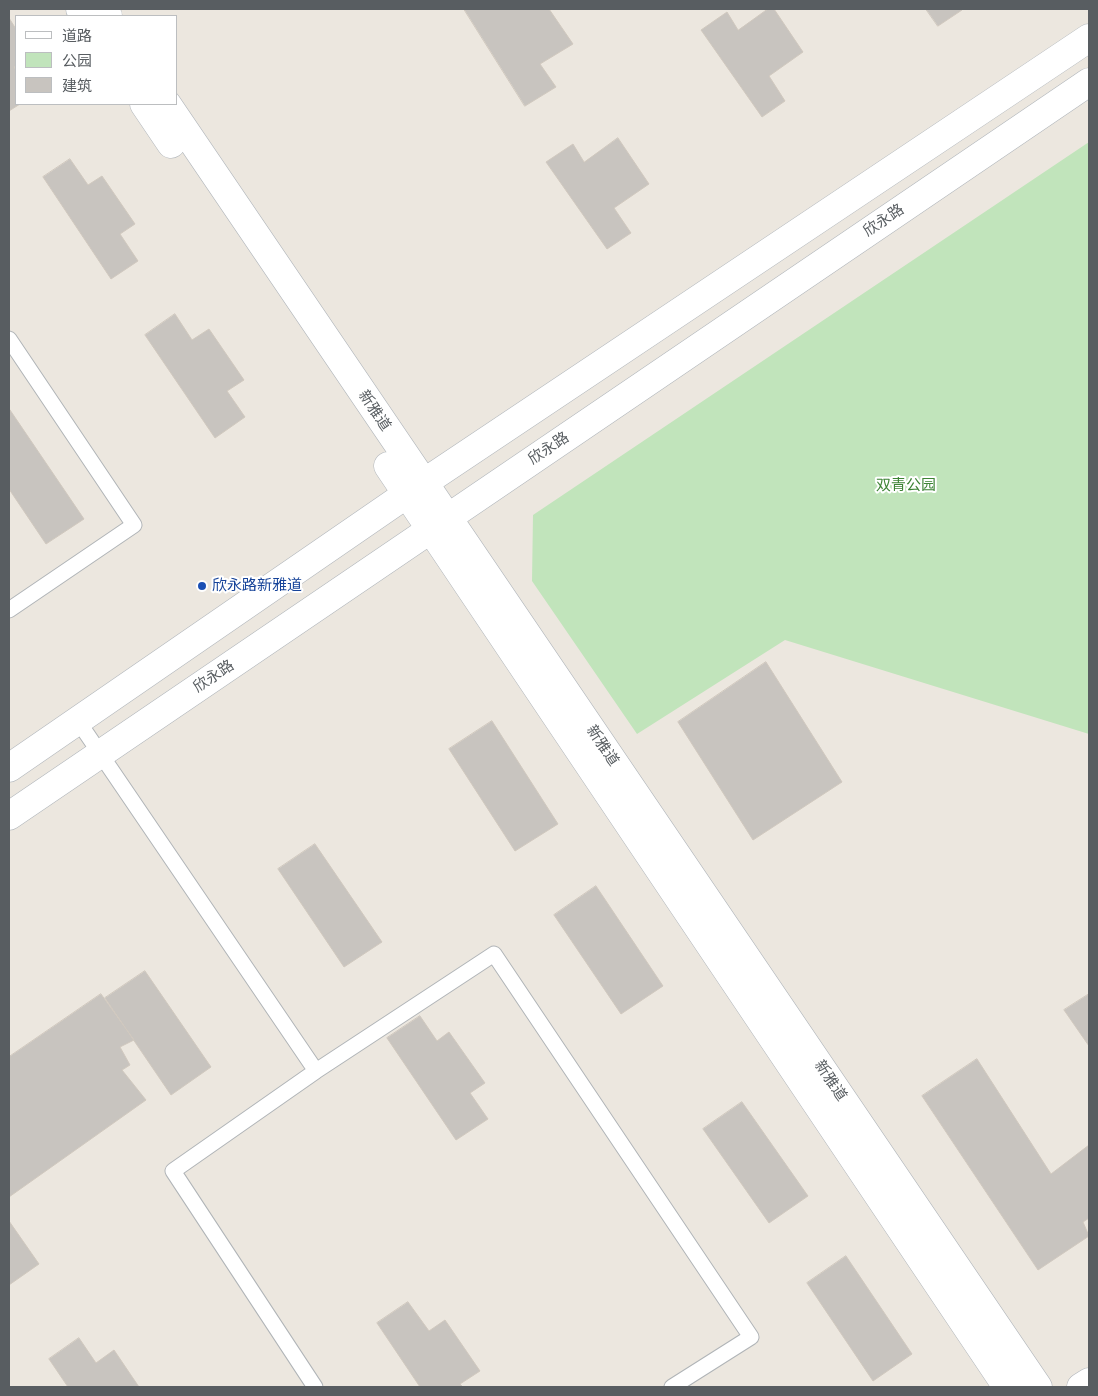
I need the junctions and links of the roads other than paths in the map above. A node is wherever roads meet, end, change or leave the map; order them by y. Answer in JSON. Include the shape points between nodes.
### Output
{"nodes":[{"id":1,"x":1089,"y":38,"type":"edge"},
{"id":2,"x":1089,"y":82,"type":"edge"},
{"id":3,"x":145,"y":105,"type":"edge"},
{"id":4,"x":168,"y":105,"type":"edge"},
{"id":5,"x":9,"y":339,"type":"edge"},
{"id":6,"x":415,"y":489,"type":"junction"},
{"id":7,"x":439,"y":524,"type":"junction"},
{"id":8,"x":9,"y":610,"type":"edge"},
{"id":9,"x":78,"y":721,"type":"junction"},
{"id":10,"x":100,"y":754,"type":"junction"},
{"id":11,"x":9,"y":768,"type":"edge"},
{"id":12,"x":9,"y":816,"type":"edge"},
{"id":13,"x":316,"y":1071,"type":"junction"},
{"id":14,"x":1089,"y":1382,"type":"edge"},
{"id":15,"x":315,"y":1387,"type":"edge"},
{"id":16,"x":672,"y":1387,"type":"edge"},
{"id":17,"x":1007,"y":1387,"type":"edge"},
{"id":18,"x":1038,"y":1387,"type":"edge"},
{"id":19,"x":1081,"y":1387,"type":"edge"}],
"edges":[{"from":1,"to":6,"type":"street"},
{"from":2,"to":7,"type":"street","name":"欣永路"},
{"from":3,"to":6,"type":"street","name":"新雅道"},
{"from":4,"to":6,"type":"street","name":"新雅道"},
{"from":5,"to":8,"type":"lane","via":[[134,525]]},
{"from":6,"to":7,"type":"street","name":"新雅道"},
{"from":6,"to":9,"type":"street"},
{"from":7,"to":10,"type":"street","name":"欣永路"},
{"from":7,"to":17,"type":"street","name":"新雅道"},
{"from":7,"to":18,"type":"street","name":"新雅道"},
{"from":9,"to":10,"type":"lane"},
{"from":9,"to":11,"type":"street"},
{"from":10,"to":12,"type":"street","name":"欣永路"},
{"from":10,"to":13,"type":"lane"},
{"from":13,"to":15,"type":"lane","via":[[173,1171]]},
{"from":13,"to":16,"type":"lane","via":[[494,954],[751,1337]]},
{"from":14,"to":19,"type":"street"}]}
